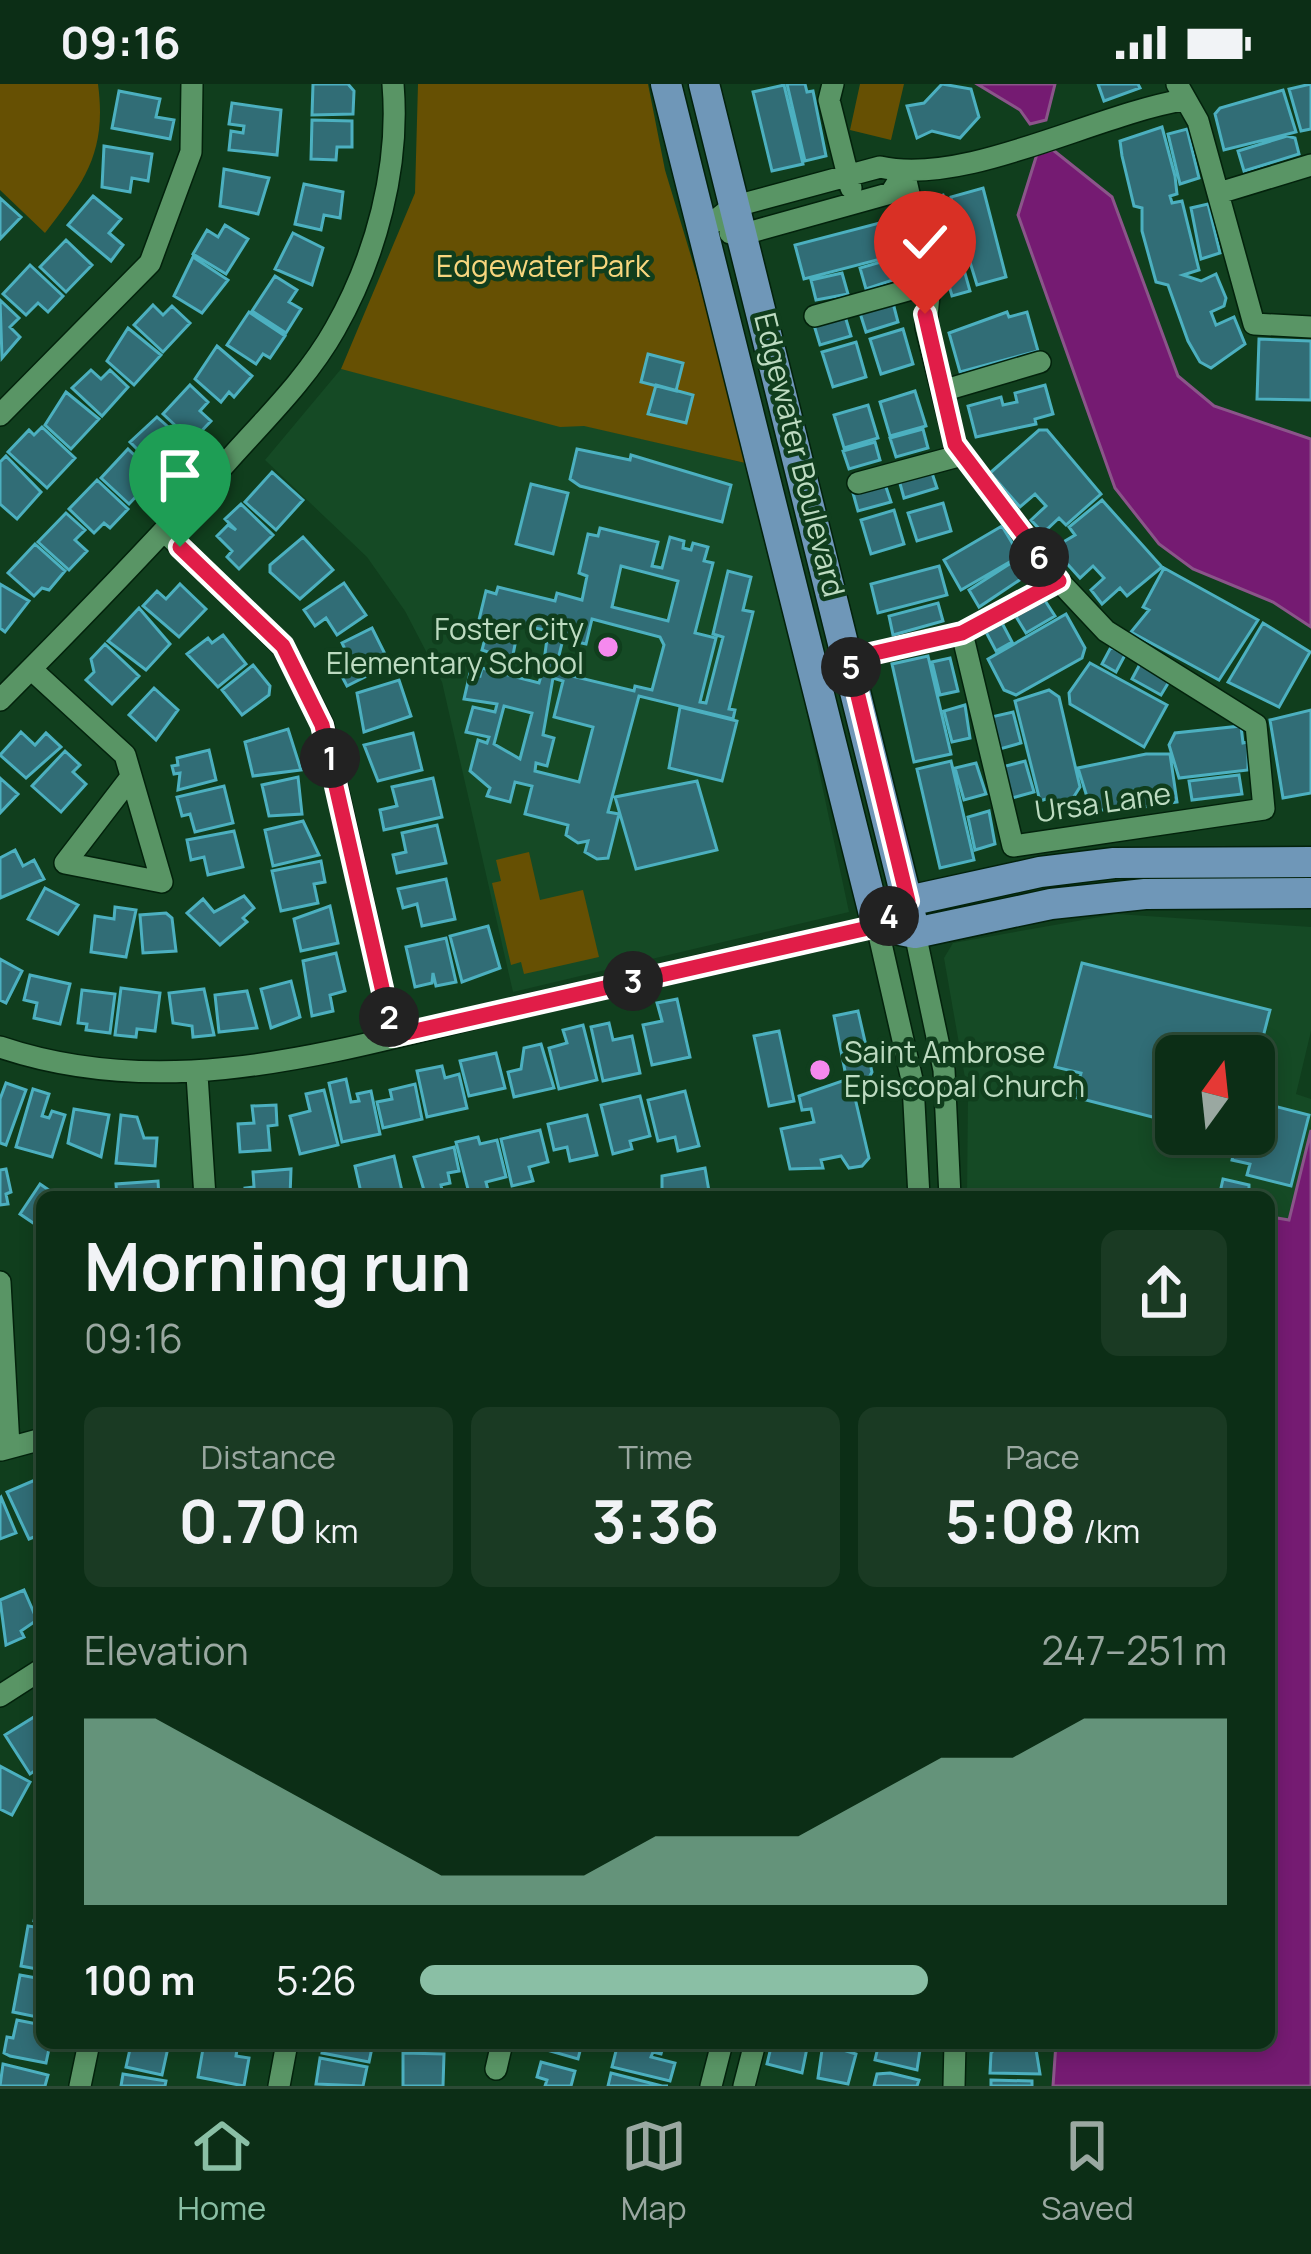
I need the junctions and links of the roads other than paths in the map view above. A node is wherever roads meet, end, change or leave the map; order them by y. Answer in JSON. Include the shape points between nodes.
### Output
{"nodes":[{"id":1,"x":192,"y":84,"type":"edge"},
{"id":2,"x":393,"y":84,"type":"edge"},
{"id":3,"x":666,"y":84,"type":"edge"},
{"id":4,"x":704,"y":84,"type":"edge"},
{"id":5,"x":833,"y":84,"type":"edge"},
{"id":6,"x":1180,"y":92,"type":"edge"},
{"id":7,"x":1311,"y":165,"type":"edge"},
{"id":8,"x":904,"y":172,"type":"junction"},
{"id":9,"x":848,"y":176,"type":"junction"},
{"id":10,"x":1219,"y":193,"type":"junction"},
{"id":11,"x":855,"y":203,"type":"junction"},
{"id":12,"x":736,"y":221,"type":"junction"},
{"id":13,"x":706,"y":228,"type":"junction"},
{"id":14,"x":930,"y":284,"type":"junction"},
{"id":15,"x":815,"y":316,"type":"dead end"},
{"id":16,"x":1311,"y":327,"type":"edge"},
{"id":17,"x":1040,"y":362,"type":"dead end"},
{"id":18,"x":942,"y":391,"type":"junction"},
{"id":19,"x":0,"y":415,"type":"edge"},
{"id":20,"x":962,"y":455,"type":"junction"},
{"id":21,"x":858,"y":483,"type":"dead end"},
{"id":22,"x":164,"y":531,"type":"junction"},
{"id":23,"x":1059,"y":581,"type":"junction"},
{"id":24,"x":962,"y":633,"type":"junction"},
{"id":25,"x":849,"y":659,"type":"junction"},
{"id":26,"x":31,"y":669,"type":"junction"},
{"id":27,"x":0,"y":700,"type":"edge"},
{"id":28,"x":131,"y":777,"type":"junction"},
{"id":29,"x":1311,"y":862,"type":"edge"},
{"id":30,"x":1311,"y":893,"type":"edge"},
{"id":31,"x":908,"y":901,"type":"junction"},
{"id":32,"x":877,"y":926,"type":"junction"},
{"id":33,"x":916,"y":933,"type":"junction"},
{"id":34,"x":393,"y":1036,"type":"junction"},
{"id":35,"x":0,"y":1047,"type":"edge"},
{"id":36,"x":197,"y":1075,"type":"junction"},
{"id":37,"x":205,"y":1191,"type":"edge"},
{"id":38,"x":919,"y":1191,"type":"edge"},
{"id":39,"x":950,"y":1191,"type":"edge"},
{"id":40,"x":0,"y":1282,"type":"edge"},
{"id":41,"x":36,"y":1440,"type":"edge"},
{"id":42,"x":5,"y":1448,"type":"edge"},
{"id":43,"x":36,"y":1674,"type":"edge"},
{"id":44,"x":0,"y":1696,"type":"edge"},
{"id":45,"x":88,"y":2049,"type":"edge"},
{"id":46,"x":286,"y":2049,"type":"edge"},
{"id":47,"x":501,"y":2049,"type":"edge"},
{"id":48,"x":720,"y":2049,"type":"edge"},
{"id":49,"x":753,"y":2049,"type":"edge"},
{"id":50,"x":955,"y":2049,"type":"edge"},
{"id":51,"x":496,"y":2069,"type":"dead end"},
{"id":52,"x":80,"y":2086,"type":"edge"},
{"id":53,"x":279,"y":2086,"type":"edge"},
{"id":54,"x":711,"y":2086,"type":"edge"},
{"id":55,"x":744,"y":2086,"type":"edge"},
{"id":56,"x":954,"y":2086,"type":"edge"}],
"edges":[{"from":1,"to":19,"type":"street","via":[[190,152],[150,263]]},
{"from":2,"to":22,"type":"street","via":[[387,186],[367,261],[334,331]]},
{"from":3,"to":13,"type":"main road","name":"Edgewater Boulevard"},
{"from":4,"to":12,"type":"main road","name":"Edgewater Boulevard"},
{"from":5,"to":9,"type":"street"},
{"from":6,"to":8,"type":"street","via":[[1016,150]]},
{"from":6,"to":10,"type":"street","via":[[1198,121]]},
{"from":7,"to":10,"type":"street"},
{"from":8,"to":9,"type":"street","via":[[880,167]]},
{"from":8,"to":11,"type":"street","via":[[891,193]]},
{"from":8,"to":14,"type":"street"},
{"from":9,"to":11,"type":"street"},
{"from":9,"to":12,"type":"street"},
{"from":10,"to":16,"type":"street","via":[[1254,324]]},
{"from":11,"to":12,"type":"street"},
{"from":12,"to":13,"type":"street"},
{"from":12,"to":25,"type":"main road","name":"Edgewater Boulevard"},
{"from":13,"to":32,"type":"main road","name":"Edgewater Boulevard"},
{"from":14,"to":15,"type":"street"},
{"from":14,"to":18,"type":"street","via":[[926,327]]},
{"from":17,"to":18,"type":"street"},
{"from":18,"to":20,"type":"street"},
{"from":20,"to":21,"type":"street"},
{"from":20,"to":23,"type":"street"},
{"from":22,"to":26,"type":"street"},
{"from":22,"to":34,"type":"street","via":[[283,646],[322,725]]},
{"from":23,"to":24,"type":"street"},
{"from":23,"to":24,"type":"street","name":"Ursa Lane","via":[[1120,642],[1256,725],[1264,809],[1013,846]]},
{"from":24,"to":25,"type":"street"},
{"from":25,"to":31,"type":"main road","name":"Edgewater Boulevard"},
{"from":26,"to":27,"type":"street"},
{"from":26,"to":28,"type":"street","via":[[124,755]]},
{"from":28,"to":28,"type":"street","via":[[150,840],[162,882],[65,862]]},
{"from":29,"to":31,"type":"main road","via":[[1114,863]]},
{"from":30,"to":33,"type":"main road","via":[[1145,894]]},
{"from":31,"to":32,"type":"main road"},
{"from":31,"to":33,"type":"main road","name":"Edgewater Boulevard"},
{"from":32,"to":33,"type":"main road"},
{"from":32,"to":34,"type":"street"},
{"from":32,"to":38,"type":"street","name":"Edgewater Boulevard","via":[[913,1084]]},
{"from":33,"to":39,"type":"street","name":"Edgewater Boulevard","via":[[944,1070]]},
{"from":34,"to":36,"type":"street"},
{"from":35,"to":36,"type":"street","via":[[91,1070]]},
{"from":36,"to":37,"type":"street"},
{"from":40,"to":42,"type":"street"},
{"from":41,"to":42,"type":"street"},
{"from":43,"to":44,"type":"street"},
{"from":45,"to":52,"type":"street"},
{"from":46,"to":53,"type":"street"},
{"from":47,"to":51,"type":"street"},
{"from":48,"to":54,"type":"street"},
{"from":49,"to":55,"type":"street"},
{"from":50,"to":56,"type":"street"}]}
